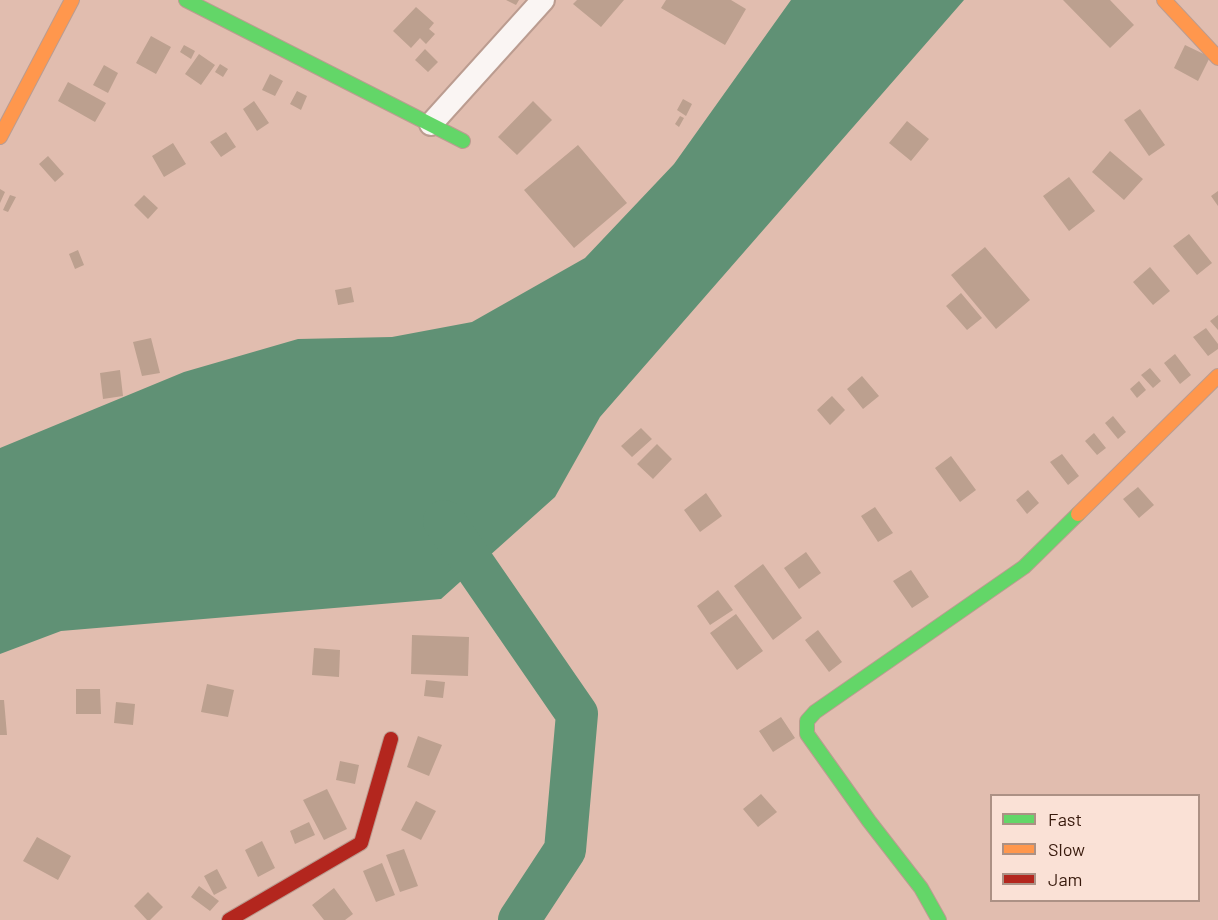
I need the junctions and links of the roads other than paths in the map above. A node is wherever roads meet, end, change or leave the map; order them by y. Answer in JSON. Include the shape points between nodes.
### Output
{"nodes":[{"id":1,"x":72,"y":0,"type":"edge"},
{"id":2,"x":186,"y":0,"type":"edge"},
{"id":3,"x":543,"y":0,"type":"edge"},
{"id":4,"x":1164,"y":0,"type":"edge"},
{"id":5,"x":1218,"y":58,"type":"edge"},
{"id":6,"x":431,"y":124,"type":"junction"},
{"id":7,"x":0,"y":137,"type":"edge"},
{"id":8,"x":464,"y":141,"type":"dead end"},
{"id":9,"x":1218,"y":376,"type":"edge"},
{"id":10,"x":391,"y":739,"type":"dead end"},
{"id":11,"x":229,"y":920,"type":"edge"},
{"id":12,"x":939,"y":920,"type":"edge"}],
"edges":[{"from":1,"to":7,"type":"street"},
{"from":2,"to":6,"type":"street"},
{"from":3,"to":6,"type":"street"},
{"from":4,"to":5,"type":"street"},
{"from":6,"to":8,"type":"street"},
{"from":9,"to":12,"type":"street","via":[[1024,567],[807,721],[807,734],[921,888]]},
{"from":10,"to":11,"type":"street","via":[[361,843]]}]}
